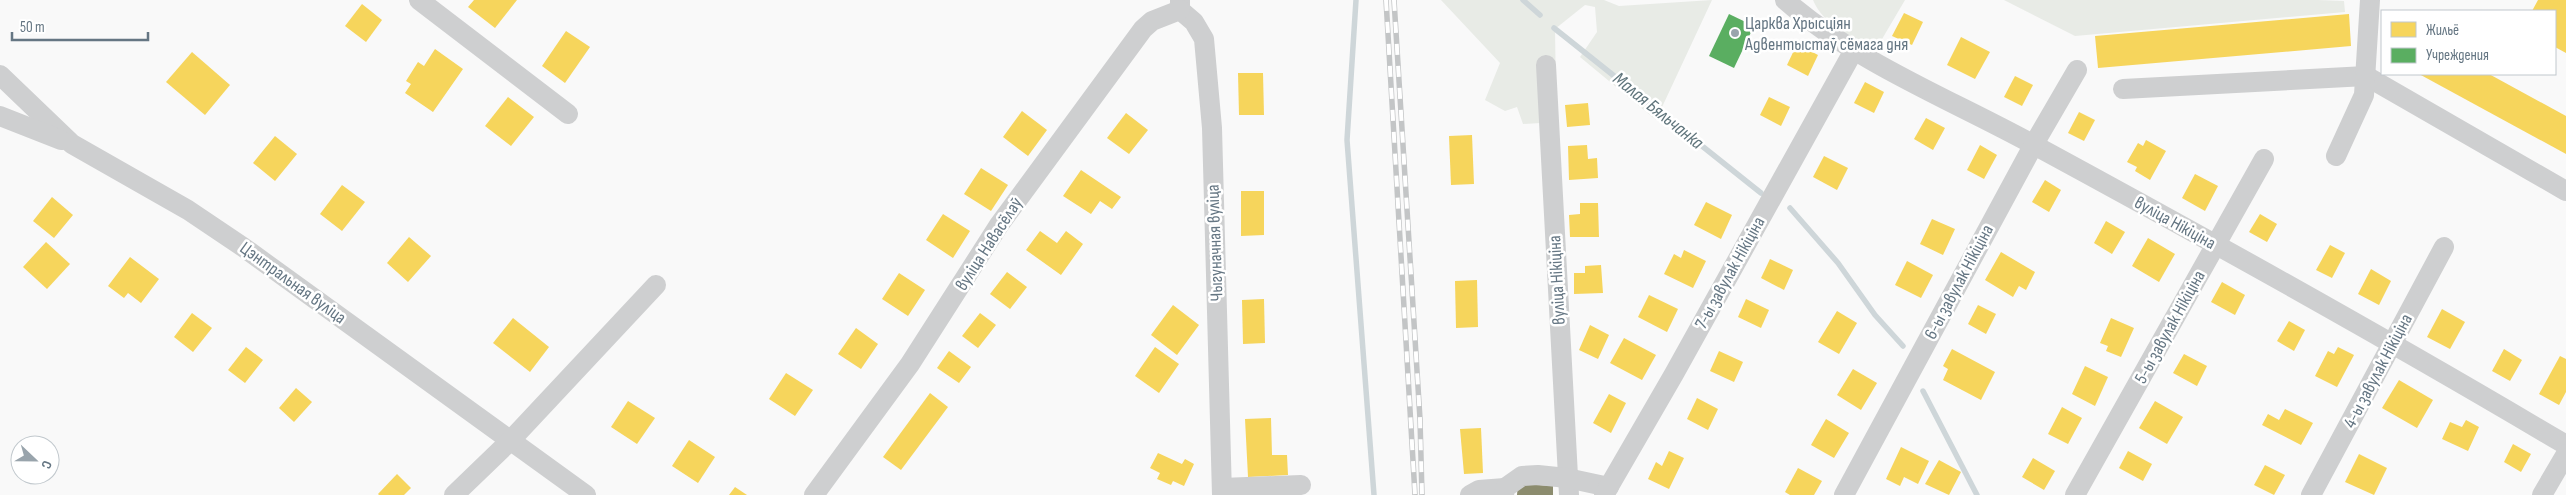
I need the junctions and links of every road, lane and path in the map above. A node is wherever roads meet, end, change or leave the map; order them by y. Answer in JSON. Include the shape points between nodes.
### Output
{"nodes":[{"id":1,"x":419,"y":0,"type":"edge"},
{"id":2,"x":1785,"y":0,"type":"edge"},
{"id":3,"x":2370,"y":0,"type":"edge"},
{"id":4,"x":1180,"y":5,"type":"edge"},
{"id":5,"x":1854,"y":50,"type":"junction"},
{"id":6,"x":1546,"y":65,"type":"dead end"},
{"id":7,"x":2077,"y":70,"type":"dead end"},
{"id":8,"x":0,"y":75,"type":"edge"},
{"id":9,"x":2366,"y":76,"type":"junction"},
{"id":10,"x":2123,"y":89,"type":"dead end"},
{"id":11,"x":568,"y":114,"type":"dead end"},
{"id":12,"x":0,"y":116,"type":"edge"},
{"id":13,"x":72,"y":144,"type":"junction"},
{"id":14,"x":2034,"y":144,"type":"junction"},
{"id":15,"x":2336,"y":156,"type":"dead end"},
{"id":16,"x":2264,"y":159,"type":"dead end"},
{"id":17,"x":2566,"y":191,"type":"edge"},
{"id":18,"x":2216,"y":246,"type":"junction"},
{"id":19,"x":2444,"y":247,"type":"dead end"},
{"id":20,"x":656,"y":285,"type":"dead end"},
{"id":21,"x":2393,"y":342,"type":"junction"},
{"id":22,"x":510,"y":441,"type":"junction"},
{"id":23,"x":2566,"y":445,"type":"edge"},
{"id":24,"x":2566,"y":454,"type":"edge"},
{"id":25,"x":1301,"y":485,"type":"dead end"},
{"id":26,"x":1568,"y":486,"type":"edge"},
{"id":27,"x":1222,"y":491,"type":"edge"},
{"id":28,"x":1504,"y":491,"type":"edge"},
{"id":29,"x":1606,"y":491,"type":"edge"},
{"id":30,"x":454,"y":495,"type":"edge"},
{"id":31,"x":586,"y":495,"type":"edge"},
{"id":32,"x":814,"y":495,"type":"edge"},
{"id":33,"x":1470,"y":495,"type":"edge"},
{"id":34,"x":1844,"y":495,"type":"edge"},
{"id":35,"x":2075,"y":495,"type":"edge"},
{"id":36,"x":2312,"y":495,"type":"edge"},
{"id":37,"x":2542,"y":495,"type":"edge"}],
"edges":[{"from":1,"to":11,"type":"street"},
{"from":2,"to":5,"type":"street","name":"вуліца Нікіціна","via":[[1809,21]]},
{"from":3,"to":9,"type":"street"},
{"from":4,"to":27,"type":"street","name":"Чыгуначная вуліца","via":[[1204,39],[1212,128]]},
{"from":4,"to":32,"type":"street","name":"вуліца Навасёлаў","via":[[1143,29],[999,225],[910,364]]},
{"from":5,"to":14,"type":"street","name":"вуліца Нікіціна"},
{"from":5,"to":29,"type":"street","name":"7-ы завулак Нікіціна"},
{"from":6,"to":26,"type":"street","name":"вуліца Нікіціна"},
{"from":7,"to":14,"type":"street","name":"6-ы завулак Нікіціна"},
{"from":8,"to":13,"type":"street","name":"Цэнтральная вуліца"},
{"from":9,"to":10,"type":"street"},
{"from":9,"to":15,"type":"street","via":[[2364,94]]},
{"from":9,"to":17,"type":"street"},
{"from":12,"to":13,"type":"street"},
{"from":13,"to":22,"type":"street","name":"Цэнтральная вуліца","via":[[188,210],[243,247]]},
{"from":14,"to":18,"type":"street","name":"вуліца Нікіціна"},
{"from":14,"to":34,"type":"street","name":"6-ы завулак Нікіціна"},
{"from":16,"to":18,"type":"street","name":"5-ы завулак Нікіціна"},
{"from":18,"to":21,"type":"street","name":"вуліца Нікіціна"},
{"from":18,"to":35,"type":"street","name":"5-ы завулак Нікіціна"},
{"from":19,"to":21,"type":"street","name":"4-ы завулак Нікіціна"},
{"from":20,"to":22,"type":"street"},
{"from":21,"to":23,"type":"street","name":"вуліца Нікіціна"},
{"from":21,"to":36,"type":"street","name":"4-ы завулак Нікіціна"},
{"from":22,"to":30,"type":"street"},
{"from":22,"to":31,"type":"street","name":"Цэнтральная вуліца"},
{"from":24,"to":37,"type":"street"},
{"from":25,"to":27,"type":"street"},
{"from":26,"to":28,"type":"street","via":[[1522,476]]},
{"from":26,"to":29,"type":"street"},
{"from":28,"to":33,"type":"street","via":[[1479,490]]}]}
